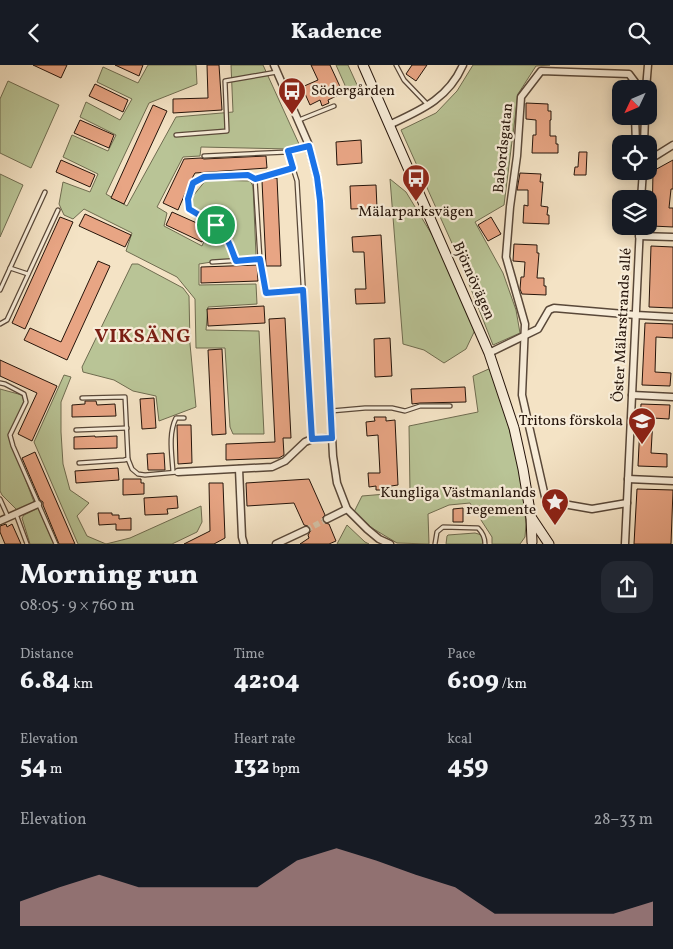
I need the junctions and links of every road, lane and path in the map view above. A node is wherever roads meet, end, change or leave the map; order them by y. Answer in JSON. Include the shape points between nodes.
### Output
{"nodes":[{"id":1,"x":363,"y":65,"type":"edge"},
{"id":2,"x":396,"y":65,"type":"edge"},
{"id":3,"x":463,"y":65,"type":"edge"},
{"id":4,"x":648,"y":65,"type":"edge"},
{"id":5,"x":276,"y":68,"type":"edge"},
{"id":6,"x":633,"y":80,"type":"edge"},
{"id":7,"x":647,"y":80,"type":"edge"},
{"id":8,"x":334,"y":105,"type":"dead end"},
{"id":9,"x":429,"y":105,"type":"junction"},
{"id":10,"x":298,"y":120,"type":"junction"},
{"id":11,"x":389,"y":125,"type":"junction"},
{"id":12,"x":176,"y":135,"type":"dead end"},
{"id":13,"x":673,"y":145,"type":"edge"},
{"id":14,"x":309,"y":146,"type":"junction"},
{"id":15,"x":288,"y":151,"type":"junction"},
{"id":16,"x":657,"y":155,"type":"edge"},
{"id":17,"x":204,"y":156,"type":"dead end"},
{"id":18,"x":293,"y":168,"type":"junction"},
{"id":19,"x":255,"y":179,"type":"junction"},
{"id":20,"x":44,"y":192,"type":"dead end"},
{"id":21,"x":58,"y":210,"type":"dead end"},
{"id":22,"x":639,"y":236,"type":"joint"},
{"id":23,"x":673,"y":237,"type":"edge"},
{"id":24,"x":260,"y":259,"type":"junction"},
{"id":25,"x":236,"y":261,"type":"junction"},
{"id":26,"x":212,"y":262,"type":"dead end"},
{"id":27,"x":10,"y":267,"type":"junction"},
{"id":28,"x":28,"y":274,"type":"junction"},
{"id":29,"x":0,"y":290,"type":"edge"},
{"id":30,"x":303,"y":290,"type":"junction"},
{"id":31,"x":636,"y":315,"type":"junction"},
{"id":32,"x":673,"y":317,"type":"edge"},
{"id":33,"x":0,"y":325,"type":"edge"},
{"id":34,"x":524,"y":336,"type":"junction"},
{"id":35,"x":490,"y":353,"type":"junction"},
{"id":36,"x":0,"y":383,"type":"edge"},
{"id":37,"x":632,"y":395,"type":"junction"},
{"id":38,"x":673,"y":397,"type":"edge"},
{"id":39,"x":82,"y":398,"type":"dead end"},
{"id":40,"x":450,"y":406,"type":"dead end"},
{"id":41,"x":330,"y":411,"type":"junction"},
{"id":42,"x":184,"y":418,"type":"dead end"},
{"id":43,"x":127,"y":428,"type":"junction"},
{"id":44,"x":76,"y":430,"type":"dead end"},
{"id":45,"x":332,"y":438,"type":"junction"},
{"id":46,"x":312,"y":439,"type":"junction"},
{"id":47,"x":128,"y":459,"type":"junction"},
{"id":48,"x":79,"y":463,"type":"dead end"},
{"id":49,"x":238,"y":469,"type":"junction"},
{"id":50,"x":176,"y":472,"type":"junction"},
{"id":51,"x":628,"y":479,"type":"junction"},
{"id":52,"x":673,"y":481,"type":"edge"},
{"id":53,"x":0,"y":499,"type":"edge"},
{"id":54,"x":627,"y":503,"type":"junction"},
{"id":55,"x":38,"y":504,"type":"junction"},
{"id":56,"x":347,"y":509,"type":"junction"},
{"id":57,"x":16,"y":513,"type":"junction"},
{"id":58,"x":8,"y":517,"type":"junction"},
{"id":59,"x":531,"y":517,"type":"junction"},
{"id":60,"x":327,"y":519,"type":"tunnel mouth"},
{"id":61,"x":0,"y":521,"type":"edge"},
{"id":62,"x":306,"y":529,"type":"tunnel mouth"},
{"id":63,"x":531,"y":543,"type":"edge"},
{"id":64,"x":28,"y":544,"type":"edge"},
{"id":65,"x":56,"y":544,"type":"edge"},
{"id":66,"x":244,"y":544,"type":"edge"},
{"id":67,"x":276,"y":544,"type":"edge"},
{"id":68,"x":390,"y":544,"type":"edge"},
{"id":69,"x":435,"y":544,"type":"edge"},
{"id":70,"x":484,"y":544,"type":"edge"},
{"id":71,"x":549,"y":544,"type":"edge"},
{"id":72,"x":625,"y":544,"type":"edge"}],
"edges":[{"from":1,"to":11,"type":"main road","name":"Björnövägen"},
{"from":2,"to":9,"type":"lane","via":[[404,79]]},
{"from":3,"to":9,"type":"street","via":[[444,94]]},
{"from":4,"to":7,"type":"street"},
{"from":5,"to":10,"type":"street"},
{"from":5,"to":12,"type":"lane","via":[[225,81],[227,131]]},
{"from":6,"to":34,"type":"street","name":"Babordsgatan","via":[[628,73],[541,71],[522,97],[506,257],[526,324]]},
{"from":8,"to":10,"type":"lane"},
{"from":9,"to":11,"type":"street"},
{"from":10,"to":14,"type":"street"},
{"from":11,"to":35,"type":"main road","name":"Björnövägen"},
{"from":13,"to":16,"type":"street"},
{"from":14,"to":15,"type":"lane"},
{"from":14,"to":41,"type":"street","via":[[320,201]]},
{"from":15,"to":17,"type":"lane"},
{"from":15,"to":18,"type":"lane"},
{"from":18,"to":19,"type":"lane"},
{"from":18,"to":30,"type":"lane","via":[[297,181]]},
{"from":19,"to":24,"type":"lane"},
{"from":19,"to":25,"type":"lane","via":[[248,175],[204,177],[193,183],[188,199],[189,209],[223,233]]},
{"from":20,"to":27,"type":"lane"},
{"from":21,"to":28,"type":"lane"},
{"from":22,"to":23,"type":"street"},
{"from":22,"to":31,"type":"street","name":"Öster Mälarstrands allé"},
{"from":24,"to":25,"type":"lane"},
{"from":24,"to":30,"type":"lane","via":[[266,293]]},
{"from":25,"to":26,"type":"lane"},
{"from":27,"to":28,"type":"lane"},
{"from":27,"to":29,"type":"lane"},
{"from":28,"to":33,"type":"lane","via":[[7,319]]},
{"from":30,"to":46,"type":"lane"},
{"from":31,"to":32,"type":"street"},
{"from":31,"to":34,"type":"street","via":[[554,308],[549,310],[538,329]]},
{"from":31,"to":37,"type":"street","name":"Öster Mälarstrands allé"},
{"from":34,"to":35,"type":"street"},
{"from":34,"to":54,"type":"street","via":[[522,395],[546,501],[592,509]]},
{"from":35,"to":59,"type":"main road","name":"Björnövägen","via":[[514,428]]},
{"from":36,"to":55,"type":"lane","via":[[24,394],[26,401],[10,435]]},
{"from":37,"to":38,"type":"street"},
{"from":37,"to":51,"type":"street","name":"Öster Mälarstrands allé"},
{"from":39,"to":43,"type":"lane","via":[[125,397]]},
{"from":40,"to":41,"type":"lane","via":[[405,411],[365,408]]},
{"from":41,"to":45,"type":"street"},
{"from":42,"to":50,"type":"lane","via":[[176,418],[173,425],[171,441]]},
{"from":43,"to":44,"type":"lane"},
{"from":43,"to":47,"type":"lane"},
{"from":45,"to":46,"type":"street"},
{"from":45,"to":56,"type":"street","via":[[337,483]]},
{"from":46,"to":49,"type":"street","via":[[280,465]]},
{"from":47,"to":48,"type":"lane"},
{"from":47,"to":50,"type":"lane","via":[[132,469],[145,475]]},
{"from":49,"to":50,"type":"street"},
{"from":49,"to":66,"type":"street"},
{"from":51,"to":52,"type":"street"},
{"from":51,"to":54,"type":"street","name":"Öster Mälarstrands allé"},
{"from":53,"to":58,"type":"lane"},
{"from":54,"to":72,"type":"street","name":"Öster Mälarstrands allé"},
{"from":55,"to":57,"type":"street"},
{"from":55,"to":65,"type":"lane"},
{"from":56,"to":60,"type":"street"},
{"from":56,"to":68,"type":"street","via":[[379,539]]},
{"from":57,"to":58,"type":"street"},
{"from":57,"to":64,"type":"lane"},
{"from":58,"to":61,"type":"street"},
{"from":59,"to":63,"type":"main road","name":"Björnövägen"},
{"from":59,"to":71,"type":"main road","name":"Björnövägen"},
{"from":62,"to":67,"type":"street"},
{"from":63,"to":71,"type":"main road","via":[[541,541]]},
{"from":69,"to":70,"type":"lane","via":[[437,532],[443,527],[478,528],[483,533]]}]}
